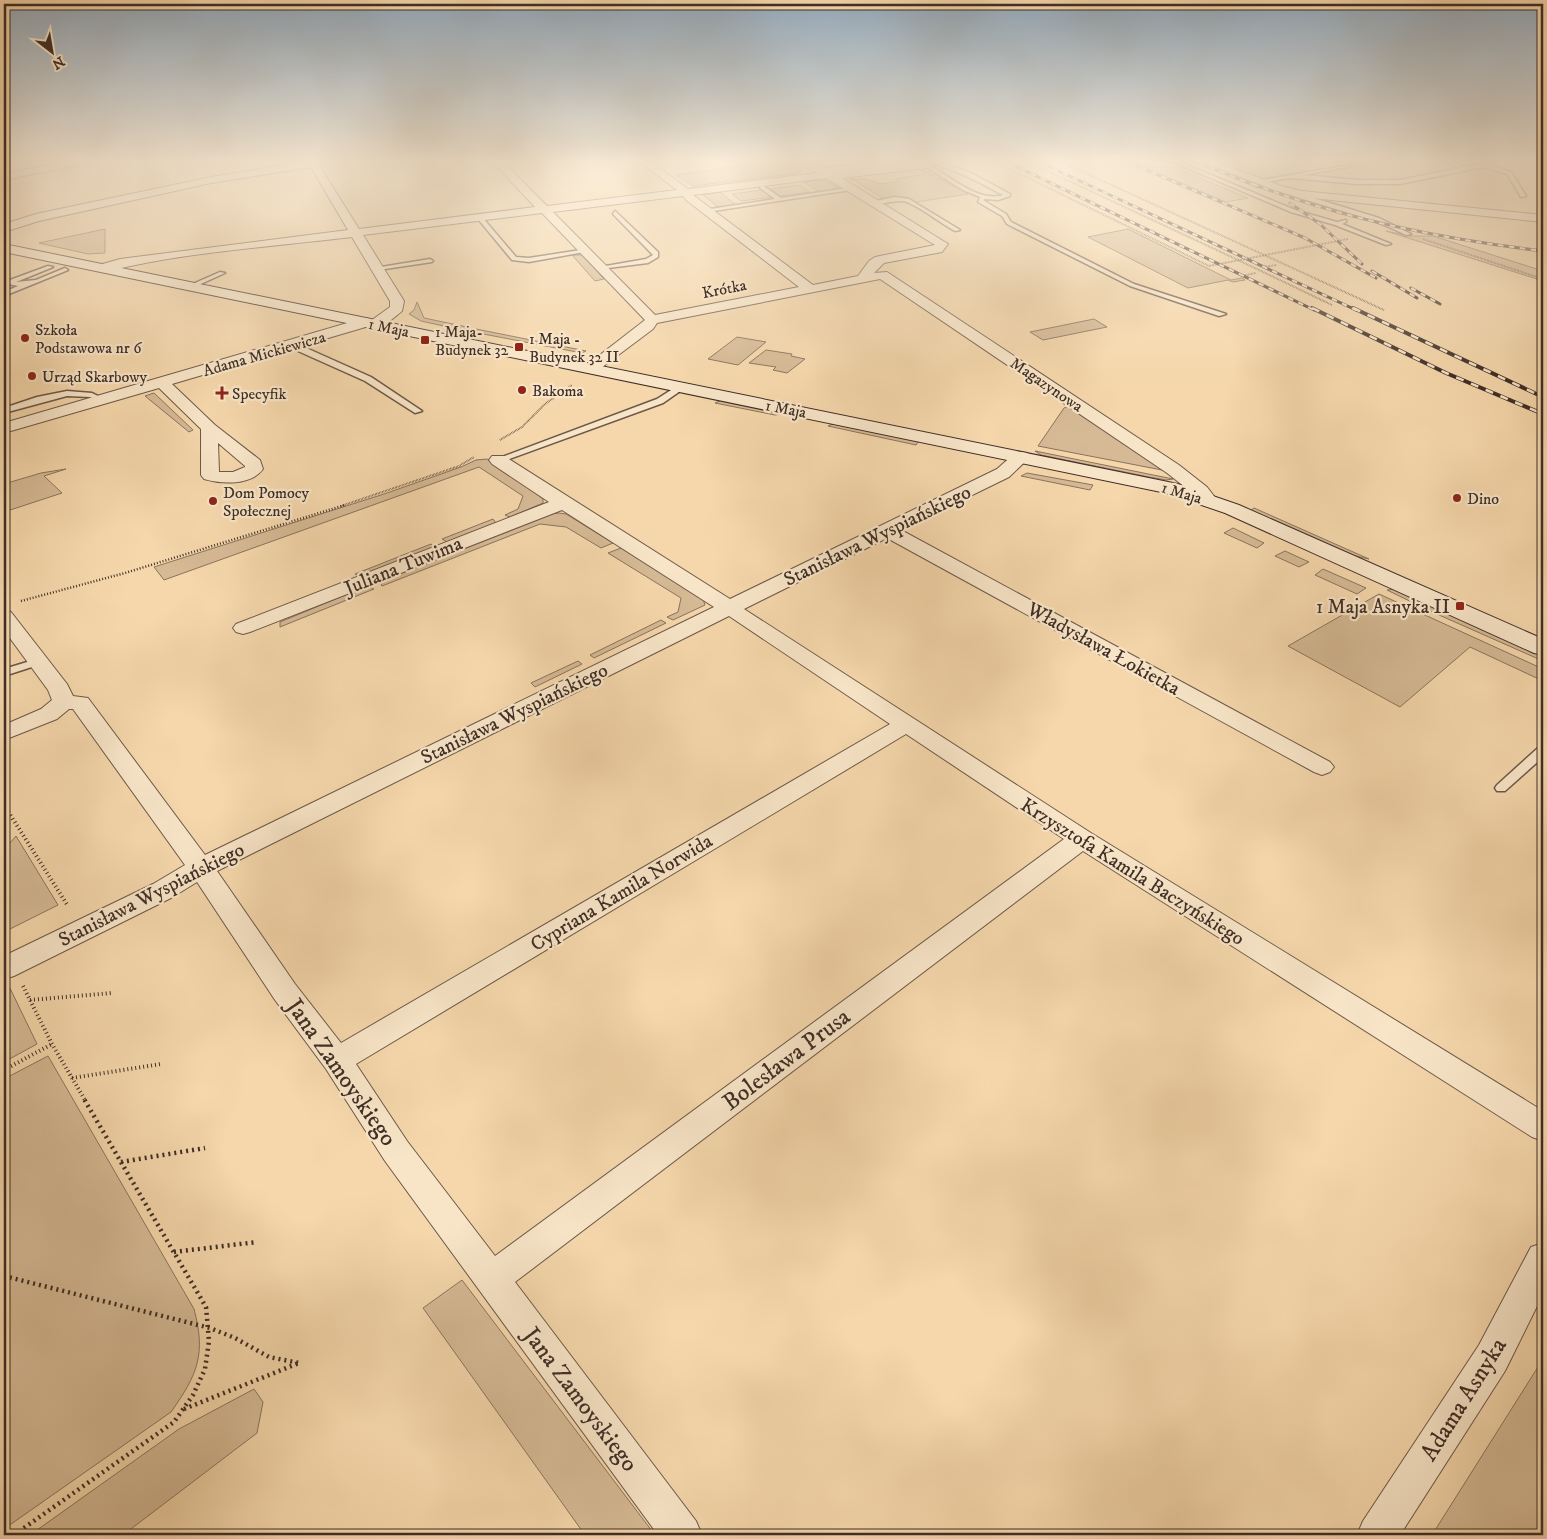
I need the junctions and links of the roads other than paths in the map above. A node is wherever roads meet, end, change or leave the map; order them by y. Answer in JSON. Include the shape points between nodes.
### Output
{"nodes":[{"id":1,"x":375,"y":231,"type":"edge"},
{"id":2,"x":491,"y":231,"type":"edge"},
{"id":3,"x":567,"y":231,"type":"edge"},
{"id":4,"x":633,"y":231,"type":"edge"},
{"id":5,"x":734,"y":231,"type":"edge"},
{"id":6,"x":922,"y":231,"type":"edge"},
{"id":7,"x":1024,"y":231,"type":"edge"},
{"id":8,"x":1355,"y":231,"type":"edge"},
{"id":9,"x":1402,"y":231,"type":"edge"},
{"id":10,"x":357,"y":233,"type":"junction"},
{"id":11,"x":1408,"y":234,"type":"road end"},
{"id":12,"x":1388,"y":244,"type":"dead end"},
{"id":13,"x":4,"y":248,"type":"edge"},
{"id":14,"x":587,"y":251,"type":"junction"},
{"id":15,"x":430,"y":261,"type":"dead end"},
{"id":16,"x":50,"y":267,"type":"dead end"},
{"id":17,"x":104,"y":268,"type":"junction"},
{"id":18,"x":378,"y":268,"type":"junction"},
{"id":19,"x":602,"y":268,"type":"junction"},
{"id":20,"x":65,"y":270,"type":"dead end"},
{"id":21,"x":222,"y":273,"type":"dead end"},
{"id":22,"x":871,"y":276,"type":"junction"},
{"id":23,"x":7,"y":283,"type":"edge"},
{"id":24,"x":28,"y":284,"type":"junction"},
{"id":25,"x":192,"y":286,"type":"junction"},
{"id":26,"x":810,"y":289,"type":"junction"},
{"id":27,"x":4,"y":294,"type":"edge"},
{"id":28,"x":1222,"y":314,"type":"dead end"},
{"id":29,"x":652,"y":320,"type":"junction"},
{"id":30,"x":371,"y":323,"type":"junction"},
{"id":31,"x":292,"y":345,"type":"junction"},
{"id":32,"x":592,"y":368,"type":"junction"},
{"id":33,"x":162,"y":383,"type":"junction"},
{"id":34,"x":682,"y":387,"type":"junction"},
{"id":35,"x":102,"y":400,"type":"junction"},
{"id":36,"x":4,"y":411,"type":"edge"},
{"id":37,"x":418,"y":412,"type":"dead end"},
{"id":38,"x":4,"y":428,"type":"edge"},
{"id":39,"x":210,"y":428,"type":"dead end"},
{"id":40,"x":1021,"y":457,"type":"junction"},
{"id":41,"x":498,"y":460,"type":"joint"},
{"id":42,"x":1208,"y":500,"type":"junction"},
{"id":43,"x":563,"y":502,"type":"junction"},
{"id":44,"x":887,"y":530,"type":"junction"},
{"id":45,"x":728,"y":607,"type":"junction"},
{"id":46,"x":11,"y":609,"type":"edge"},
{"id":47,"x":243,"y":628,"type":"dead end"},
{"id":48,"x":1543,"y":648,"type":"edge"},
{"id":49,"x":37,"y":662,"type":"junction"},
{"id":50,"x":4,"y":673,"type":"edge"},
{"id":51,"x":64,"y":702,"type":"junction"},
{"id":52,"x":905,"y":725,"type":"junction"},
{"id":53,"x":4,"y":733,"type":"edge"},
{"id":54,"x":1543,"y":750,"type":"edge"},
{"id":55,"x":1322,"y":766,"type":"dead end"},
{"id":56,"x":1501,"y":788,"type":"dead end"},
{"id":57,"x":1082,"y":839,"type":"junction"},
{"id":58,"x":201,"y":868,"type":"junction"},
{"id":59,"x":12,"y":974,"type":"edge"},
{"id":60,"x":337,"y":1060,"type":"junction"},
{"id":61,"x":1543,"y":1127,"type":"edge"},
{"id":62,"x":1543,"y":1259,"type":"edge"},
{"id":63,"x":492,"y":1279,"type":"junction"},
{"id":64,"x":682,"y":1535,"type":"edge"},
{"id":65,"x":1377,"y":1535,"type":"edge"}],
"edges":[{"from":1,"to":10,"type":"street"},
{"from":2,"to":14,"type":"lane","via":[[514,259],[529,260]]},
{"from":3,"to":14,"type":"street"},
{"from":4,"to":19,"type":"lane","via":[[656,256],[648,261]]},
{"from":5,"to":26,"type":"street"},
{"from":6,"to":22,"type":"street","via":[[942,246],[878,261]]},
{"from":7,"to":28,"type":"lane","via":[[1150,292]]},
{"from":8,"to":12,"type":"lane"},
{"from":9,"to":11,"type":"lane"},
{"from":10,"to":17,"type":"street","via":[[152,258]]},
{"from":10,"to":18,"type":"street"},
{"from":13,"to":17,"type":"street","name":"1 Maja"},
{"from":14,"to":19,"type":"street"},
{"from":15,"to":18,"type":"lane"},
{"from":16,"to":23,"type":"lane"},
{"from":17,"to":25,"type":"street","name":"1 Maja"},
{"from":18,"to":30,"type":"street","name":"Adama Mickiewicza","via":[[398,304],[395,310]]},
{"from":19,"to":29,"type":"street"},
{"from":20,"to":24,"type":"lane"},
{"from":21,"to":25,"type":"lane"},
{"from":22,"to":26,"type":"street","name":"Krótka"},
{"from":22,"to":42,"type":"street","name":"Magazynowa","via":[[1173,469]]},
{"from":23,"to":24,"type":"lane"},
{"from":24,"to":27,"type":"lane"},
{"from":25,"to":30,"type":"street","name":"1 Maja"},
{"from":26,"to":29,"type":"street","name":"Krótka"},
{"from":29,"to":32,"type":"street"},
{"from":30,"to":31,"type":"street","name":"Adama Mickiewicza"},
{"from":30,"to":32,"type":"street","name":"1 Maja"},
{"from":31,"to":33,"type":"street","name":"Adama Mickiewicza"},
{"from":31,"to":37,"type":"lane","via":[[368,379]]},
{"from":32,"to":34,"type":"street","name":"1 Maja"},
{"from":33,"to":35,"type":"street","name":"Adama Mickiewicza"},
{"from":33,"to":39,"type":"street"},
{"from":34,"to":40,"type":"street","name":"1 Maja"},
{"from":34,"to":41,"type":"lane","via":[[660,401]]},
{"from":35,"to":36,"type":"lane","via":[[90,394],[74,393]]},
{"from":35,"to":38,"type":"street","name":"Adama Mickiewicza"},
{"from":40,"to":42,"type":"street","name":"1 Maja","via":[[1153,484]]},
{"from":40,"to":44,"type":"street","name":"Stanisława Wyspiańskiego","via":[[1005,472]]},
{"from":41,"to":43,"type":"street"},
{"from":42,"to":48,"type":"street","name":"1 Maja"},
{"from":43,"to":45,"type":"street"},
{"from":43,"to":47,"type":"street","name":"Juliana Tuwima"},
{"from":44,"to":45,"type":"street","name":"Stanisława Wyspiańskiego"},
{"from":44,"to":55,"type":"street","name":"Władysława Łokietka"},
{"from":45,"to":52,"type":"street","name":"Krzysztofa Kamila Baczyńskiego"},
{"from":45,"to":58,"type":"street","name":"Stanisława Wyspiańskiego"},
{"from":46,"to":49,"type":"street"},
{"from":49,"to":50,"type":"lane"},
{"from":49,"to":51,"type":"street","via":[[59,690]]},
{"from":51,"to":53,"type":"street","via":[[49,714]]},
{"from":51,"to":58,"type":"street","name":"Jana Zamoyskiego","via":[[80,703]]},
{"from":52,"to":57,"type":"street","name":"Krzysztofa Kamila Baczyńskiego"},
{"from":52,"to":60,"type":"street","name":"Cypriana Kamila Norwida"},
{"from":54,"to":56,"type":"lane"},
{"from":57,"to":61,"type":"street","name":"Krzysztofa Kamila Baczyńskiego"},
{"from":57,"to":63,"type":"street","name":"Bolesława Prusa"},
{"from":58,"to":59,"type":"street","name":"Stanisława Wyspiańskiego"},
{"from":58,"to":60,"type":"street","name":"Jana Zamoyskiego"},
{"from":60,"to":63,"type":"street","name":"Jana Zamoyskiego","via":[[396,1150]]},
{"from":62,"to":65,"type":"street","name":"Adama Asnyka","via":[[1492,1358]]},
{"from":63,"to":64,"type":"street","name":"Jana Zamoyskiego"}]}
